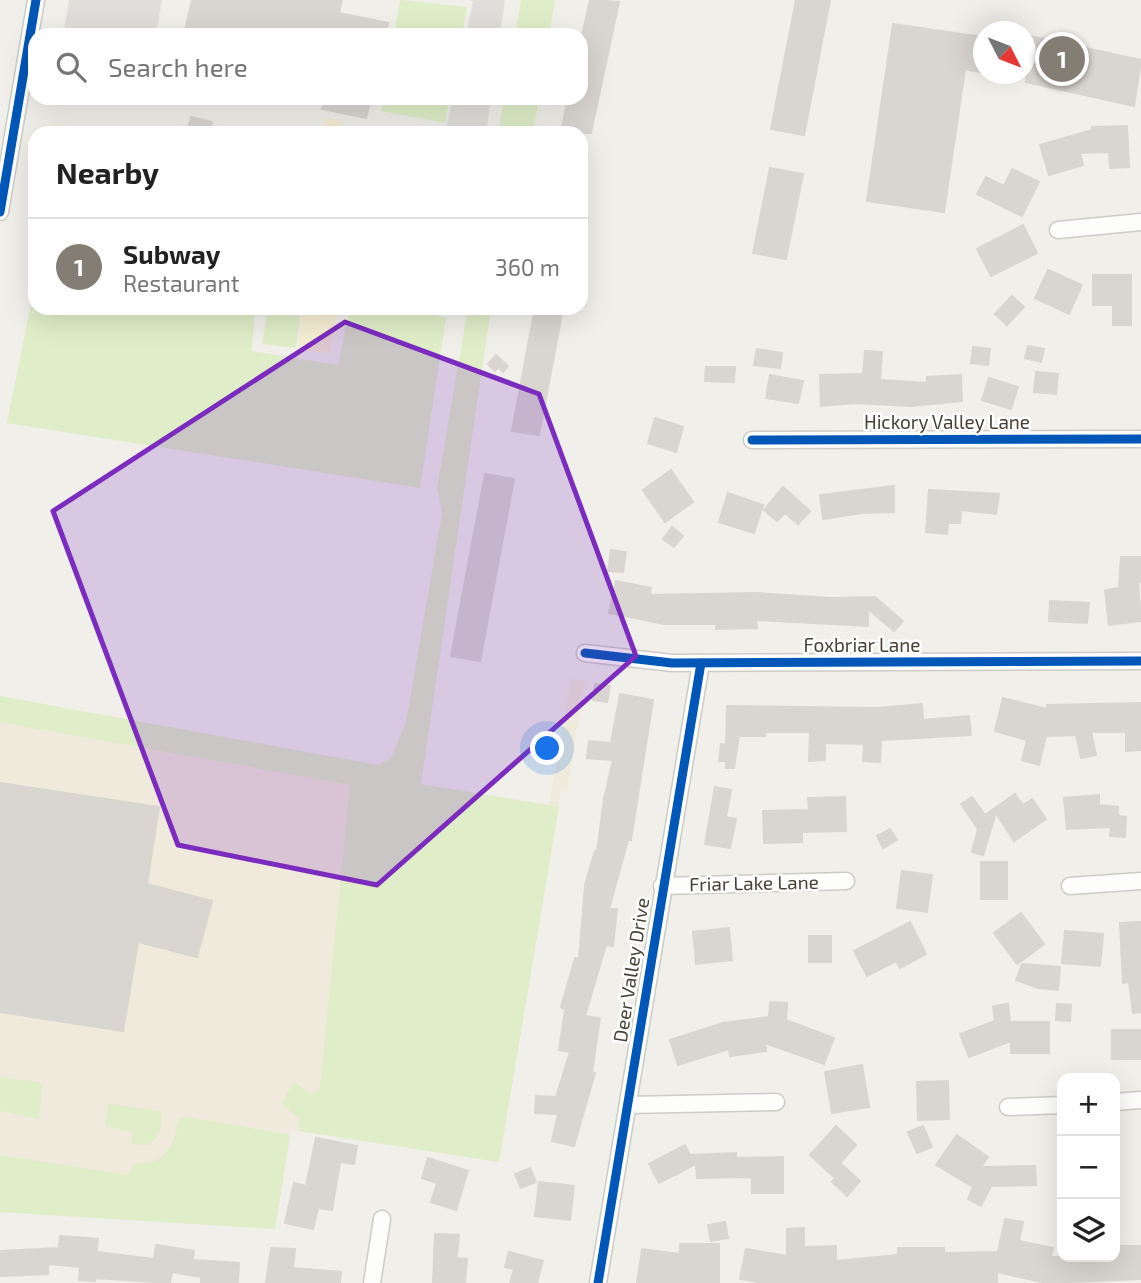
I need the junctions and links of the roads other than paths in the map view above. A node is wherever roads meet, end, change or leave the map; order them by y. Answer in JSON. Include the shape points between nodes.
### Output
{"nodes":[{"id":1,"x":36,"y":0,"type":"edge"},
{"id":2,"x":31,"y":28,"type":"edge"},
{"id":3,"x":28,"y":47,"type":"edge"},
{"id":4,"x":0,"y":212,"type":"edge"},
{"id":5,"x":1141,"y":222,"type":"edge"},
{"id":6,"x":1058,"y":230,"type":"dead end"},
{"id":7,"x":1141,"y":439,"type":"edge"},
{"id":8,"x":752,"y":440,"type":"dead end"},
{"id":9,"x":584,"y":653,"type":"dead end"},
{"id":10,"x":1141,"y":661,"type":"edge"},
{"id":11,"x":701,"y":663,"type":"junction"},
{"id":12,"x":846,"y":881,"type":"dead end"},
{"id":13,"x":1141,"y":881,"type":"edge"},
{"id":14,"x":662,"y":886,"type":"junction"},
{"id":15,"x":1070,"y":886,"type":"dead end"},
{"id":16,"x":1141,"y":1101,"type":"edge"},
{"id":17,"x":776,"y":1102,"type":"dead end"},
{"id":18,"x":1120,"y":1102,"type":"edge"},
{"id":19,"x":628,"y":1105,"type":"junction"},
{"id":20,"x":1057,"y":1105,"type":"edge"},
{"id":21,"x":1008,"y":1107,"type":"dead end"},
{"id":22,"x":382,"y":1219,"type":"dead end"},
{"id":23,"x":372,"y":1283,"type":"edge"},
{"id":24,"x":598,"y":1283,"type":"edge"}],
"edges":[{"from":1,"to":2,"type":"street"},
{"from":3,"to":4,"type":"street"},
{"from":5,"to":6,"type":"street"},
{"from":7,"to":8,"type":"street","name":"Hickory Valley Lane"},
{"from":9,"to":11,"type":"street","name":"Foxbriar Lane"},
{"from":10,"to":11,"type":"street","name":"Foxbriar Lane"},
{"from":11,"to":14,"type":"street","name":"Deer Valley Drive"},
{"from":12,"to":14,"type":"street","name":"Friar Lake Lane"},
{"from":13,"to":15,"type":"street"},
{"from":14,"to":19,"type":"street","name":"Deer Valley Drive"},
{"from":16,"to":18,"type":"street"},
{"from":17,"to":19,"type":"street"},
{"from":19,"to":24,"type":"street","name":"Deer Valley Drive"},
{"from":20,"to":21,"type":"street"},
{"from":22,"to":23,"type":"street"}]}
